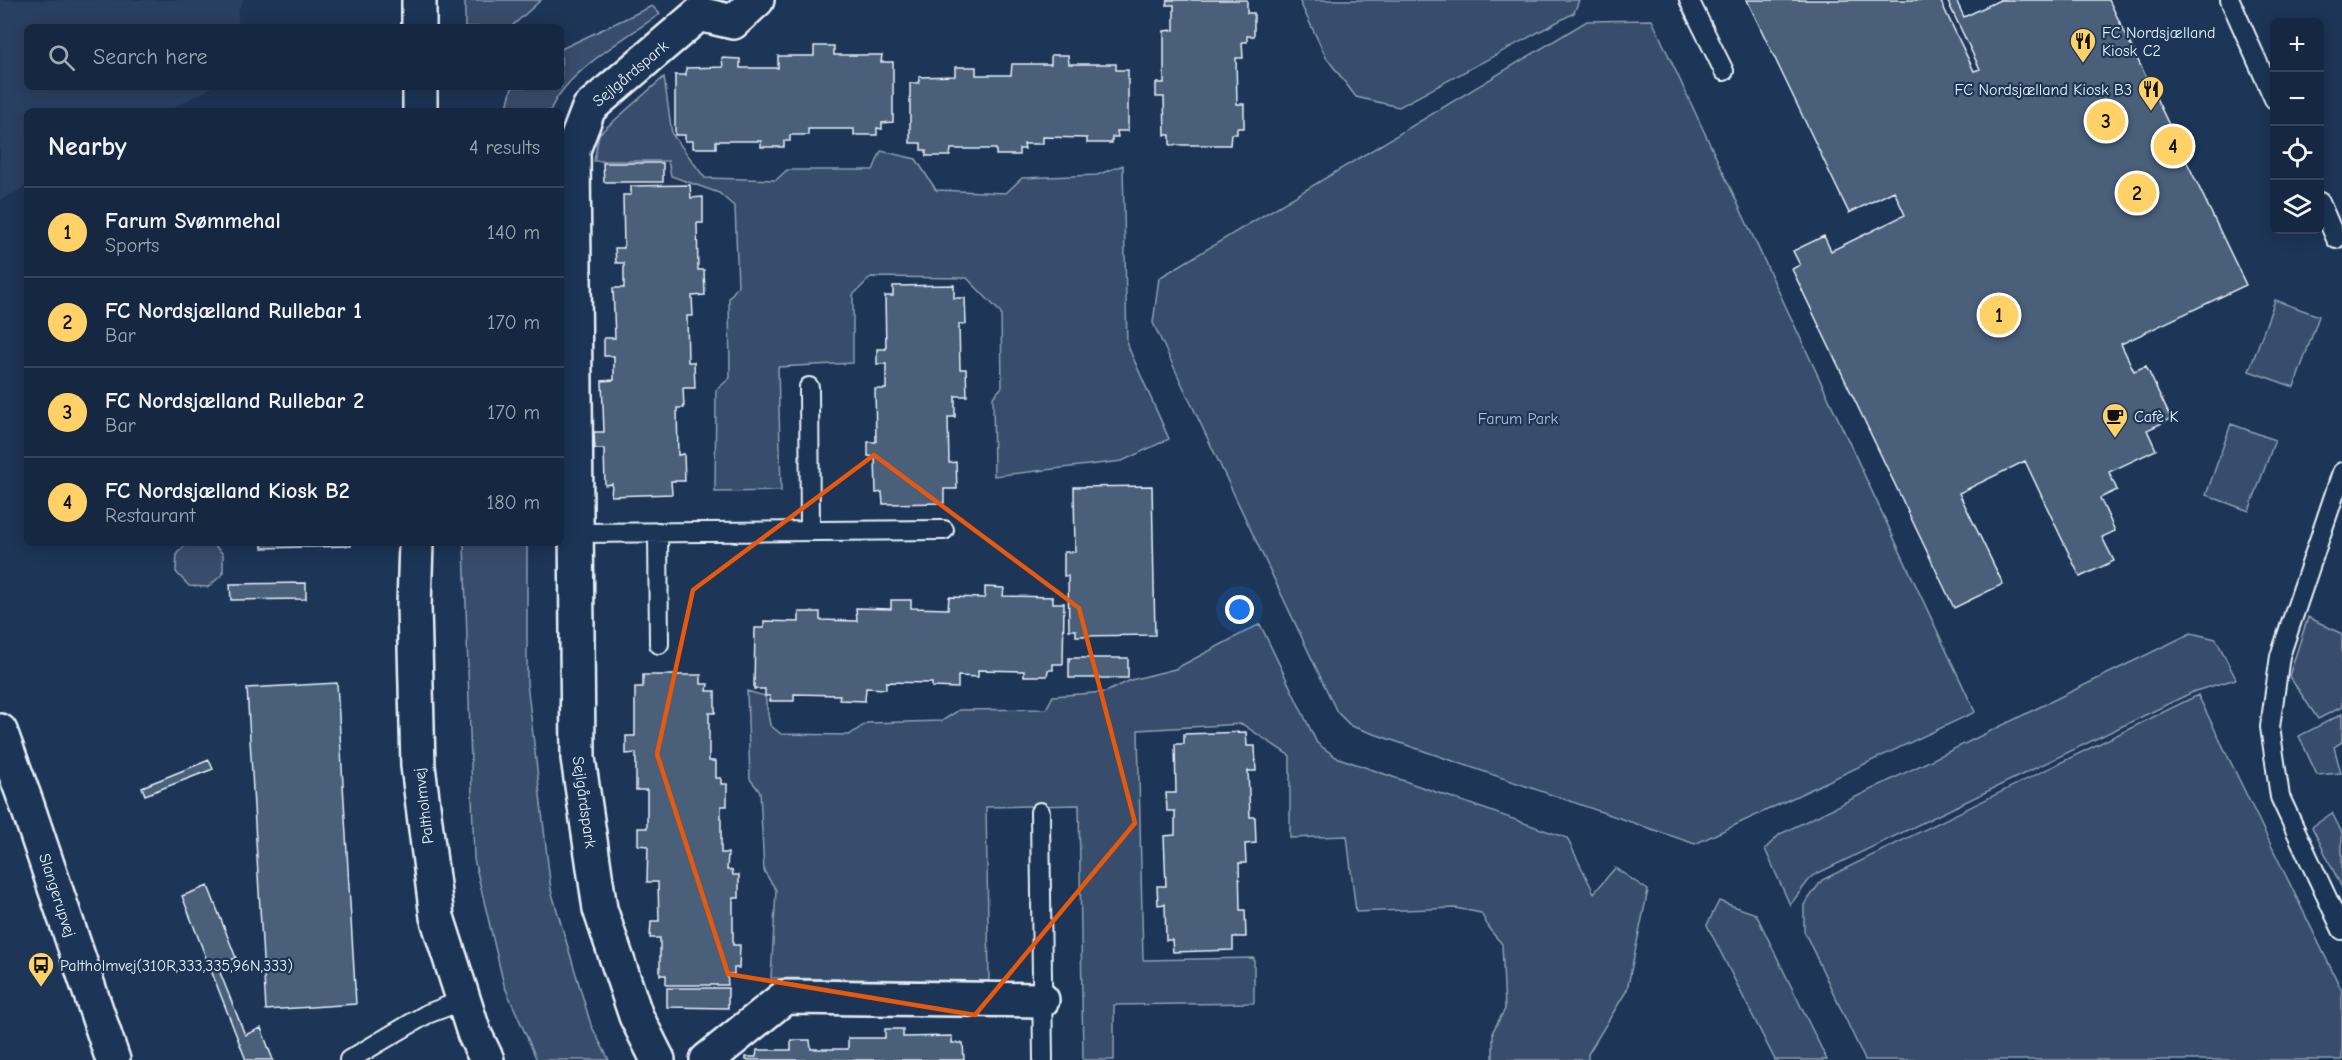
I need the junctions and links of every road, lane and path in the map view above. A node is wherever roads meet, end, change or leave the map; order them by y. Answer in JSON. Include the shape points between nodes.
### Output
{"nodes":[{"id":1,"x":419,"y":0,"type":"edge"},
{"id":2,"x":757,"y":0,"type":"edge"},
{"id":3,"x":1689,"y":0,"type":"edge"},
{"id":4,"x":2230,"y":0,"type":"edge"},
{"id":5,"x":419,"y":24,"type":"edge"},
{"id":6,"x":1724,"y":71,"type":"dead end"},
{"id":7,"x":420,"y":90,"type":"edge"},
{"id":8,"x":2270,"y":90,"type":"edge"},
{"id":9,"x":420,"y":108,"type":"edge"},
{"id":10,"x":2324,"y":213,"type":"edge"},
{"id":11,"x":2336,"y":240,"type":"dead end"},
{"id":12,"x":809,"y":387,"type":"dead end"},
{"id":13,"x":2342,"y":472,"type":"edge"},
{"id":14,"x":944,"y":530,"type":"dead end"},
{"id":15,"x":810,"y":531,"type":"junction"},
{"id":16,"x":576,"y":532,"type":"junction"},
{"id":17,"x":658,"y":532,"type":"junction"},
{"id":18,"x":416,"y":546,"type":"edge"},
{"id":19,"x":659,"y":644,"type":"dead end"},
{"id":20,"x":0,"y":731,"type":"edge"},
{"id":21,"x":1040,"y":812,"type":"dead end"},
{"id":22,"x":2342,"y":930,"type":"edge"},
{"id":23,"x":464,"y":1000,"type":"junction"},
{"id":24,"x":1042,"y":1000,"type":"junction"},
{"id":25,"x":112,"y":1060,"type":"edge"},
{"id":26,"x":349,"y":1060,"type":"edge"},
{"id":27,"x":487,"y":1060,"type":"edge"},
{"id":28,"x":658,"y":1060,"type":"edge"},
{"id":29,"x":707,"y":1060,"type":"edge"},
{"id":30,"x":1043,"y":1060,"type":"edge"}],
"edges":[{"from":1,"to":5,"type":"street"},
{"from":2,"to":16,"type":"street","name":"Sejlgårdspark","via":[[733,22],[699,14],[589,108],[573,150]]},
{"from":3,"to":6,"type":"lane"},
{"from":4,"to":8,"type":"lane"},
{"from":7,"to":9,"type":"street"},
{"from":10,"to":11,"type":"lane"},
{"from":12,"to":15,"type":"lane"},
{"from":13,"to":22,"type":"lane","via":[[2280,656],[2270,727],[2280,797]]},
{"from":14,"to":15,"type":"lane"},
{"from":15,"to":17,"type":"lane"},
{"from":16,"to":17,"type":"lane"},
{"from":16,"to":28,"type":"street","name":"Sejlgårdspark","via":[[578,758],[600,909],[636,1016]]},
{"from":17,"to":19,"type":"lane"},
{"from":18,"to":23,"type":"street","name":"Paltholmvej","via":[[418,766],[437,916]]},
{"from":20,"to":25,"type":"street","name":"Slangerupvej"},
{"from":21,"to":24,"type":"lane"},
{"from":23,"to":26,"type":"lane","via":[[427,1014]]},
{"from":23,"to":27,"type":"street","name":"Paltholmvej"},
{"from":24,"to":29,"type":"street","via":[[785,997]]},
{"from":24,"to":30,"type":"lane"}]}
